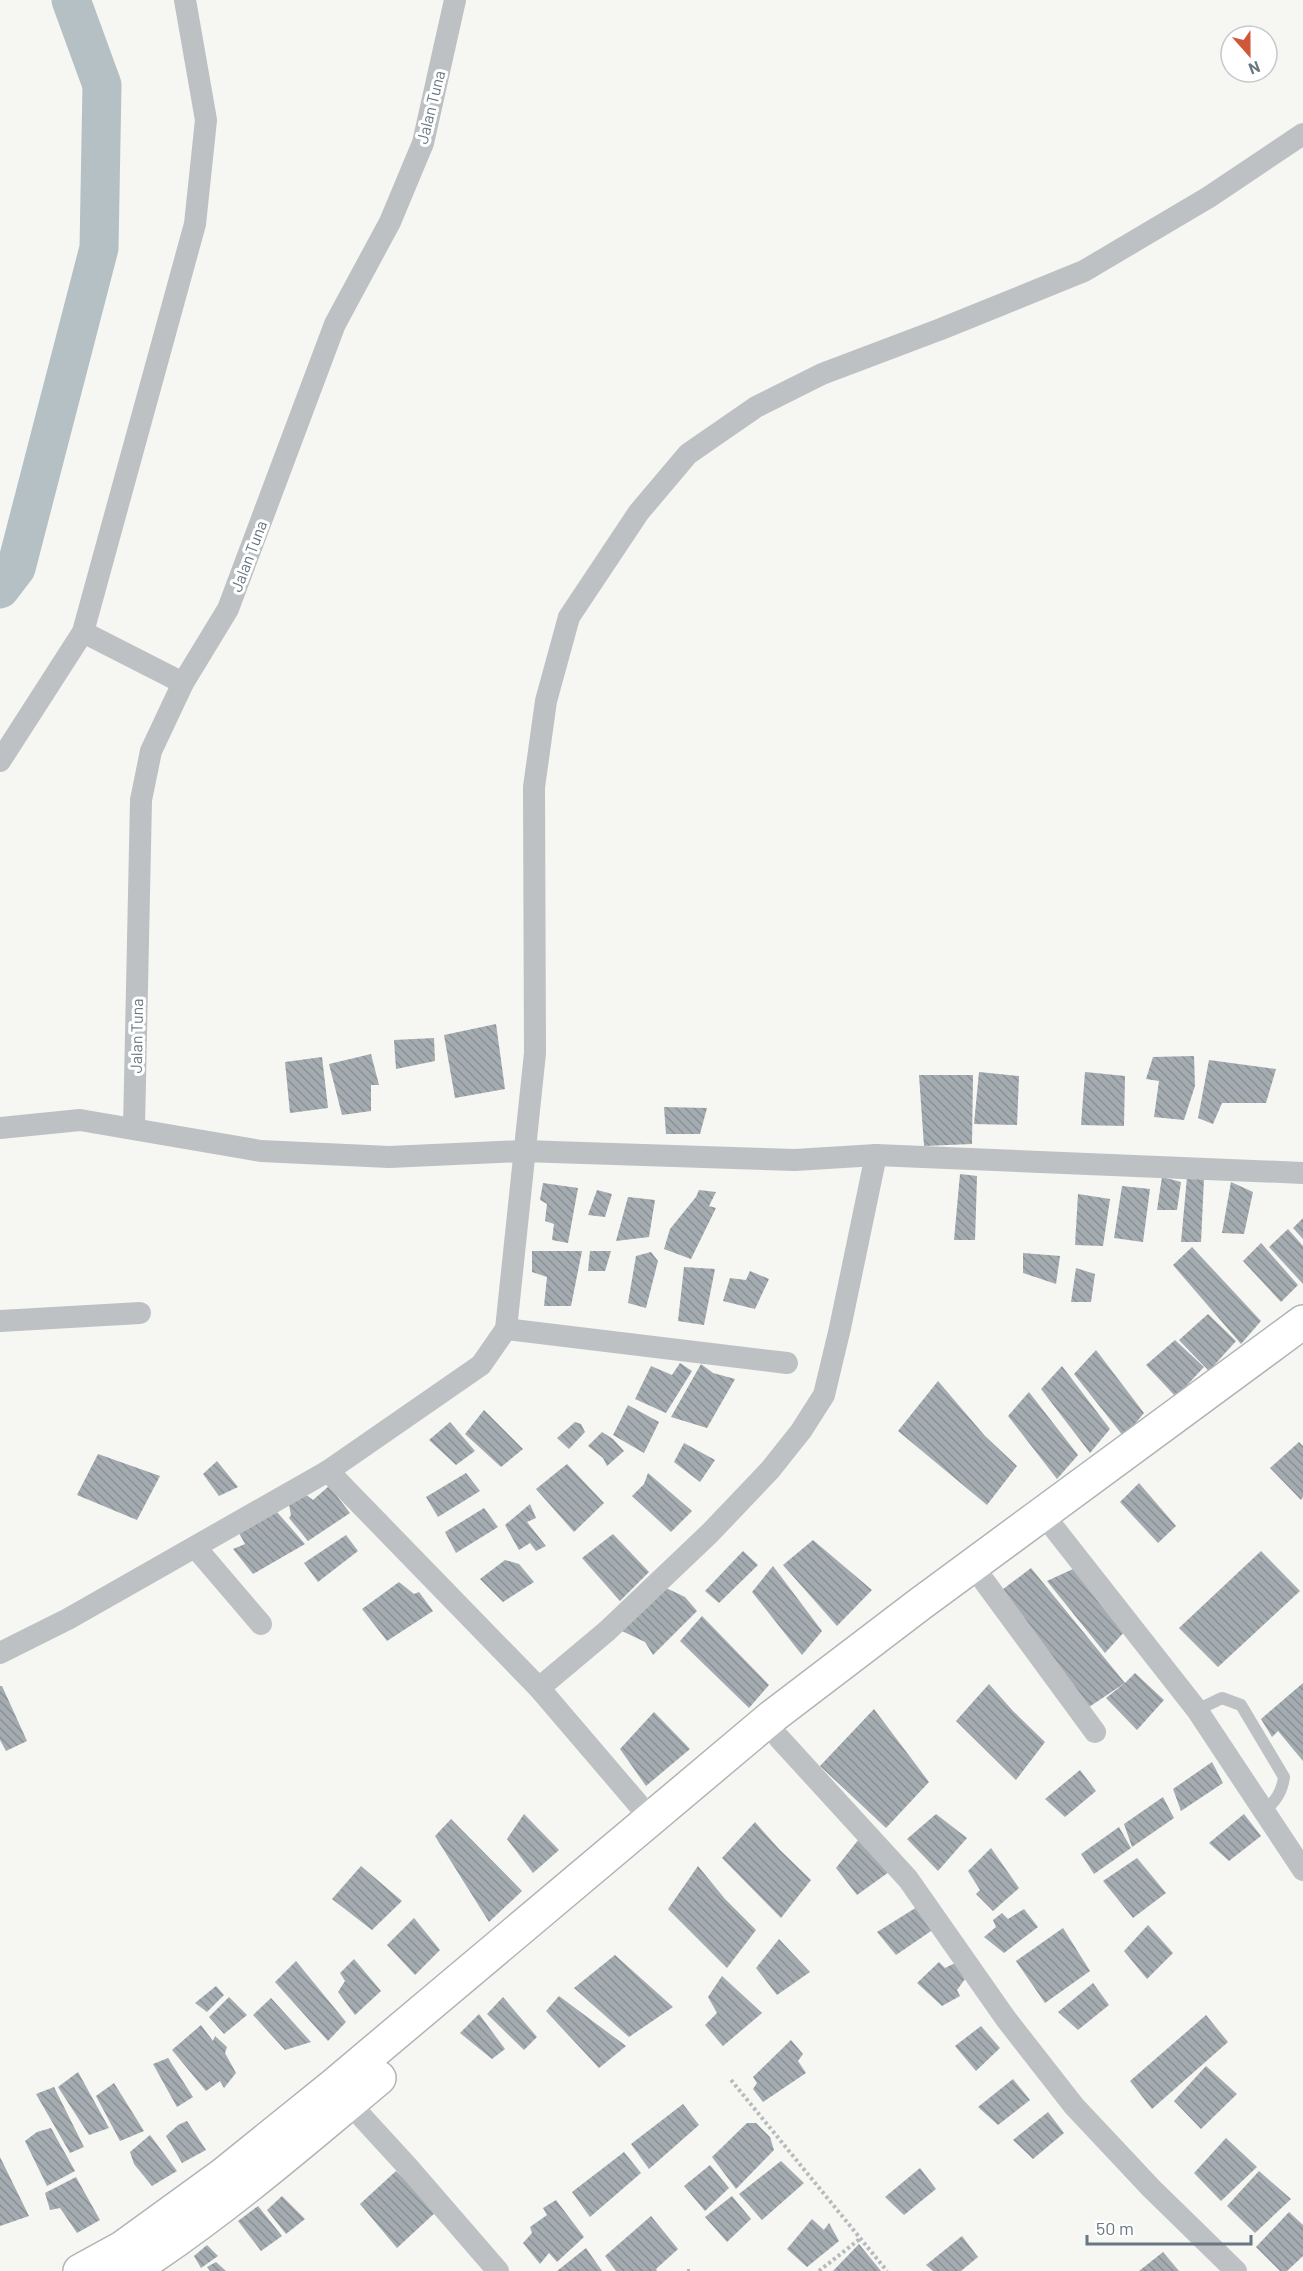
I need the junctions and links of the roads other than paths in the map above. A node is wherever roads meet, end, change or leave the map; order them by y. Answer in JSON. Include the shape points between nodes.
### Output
{"nodes":[{"id":1,"x":184,"y":0,"type":"edge"},
{"id":2,"x":454,"y":0,"type":"edge"},
{"id":3,"x":1303,"y":134,"type":"edge"},
{"id":4,"x":83,"y":633,"type":"junction"},
{"id":5,"x":183,"y":683,"type":"junction"},
{"id":6,"x":0,"y":761,"type":"edge"},
{"id":7,"x":0,"y":1128,"type":"edge"},
{"id":8,"x":134,"y":1128,"type":"junction"},
{"id":9,"x":523,"y":1151,"type":"junction"},
{"id":10,"x":876,"y":1155,"type":"junction"},
{"id":11,"x":1303,"y":1173,"type":"edge"},
{"id":12,"x":140,"y":1313,"type":"dead end"},
{"id":13,"x":0,"y":1321,"type":"edge"},
{"id":14,"x":1303,"y":1322,"type":"edge"},
{"id":15,"x":506,"y":1329,"type":"junction"},
{"id":16,"x":1303,"y":1349,"type":"edge"},
{"id":17,"x":786,"y":1363,"type":"dead end"},
{"id":18,"x":328,"y":1471,"type":"junction"},
{"id":19,"x":1049,"y":1522,"type":"junction"},
{"id":20,"x":196,"y":1548,"type":"junction"},
{"id":21,"x":984,"y":1581,"type":"junction"},
{"id":22,"x":261,"y":1624,"type":"dead end"},
{"id":23,"x":0,"y":1653,"type":"edge"},
{"id":24,"x":539,"y":1688,"type":"junction"},
{"id":25,"x":1197,"y":1710,"type":"junction"},
{"id":26,"x":1095,"y":1732,"type":"dead end"},
{"id":27,"x":779,"y":1738,"type":"junction"},
{"id":28,"x":1264,"y":1812,"type":"junction"},
{"id":29,"x":651,"y":1819,"type":"junction"},
{"id":30,"x":1303,"y":1870,"type":"edge"},
{"id":31,"x":341,"y":2095,"type":"junction"},
{"id":32,"x":80,"y":2271,"type":"edge"},
{"id":33,"x":131,"y":2271,"type":"edge"},
{"id":34,"x":498,"y":2271,"type":"edge"},
{"id":35,"x":1236,"y":2271,"type":"edge"}],
"edges":[{"from":1,"to":4,"type":"street","via":[[206,120],[195,224]]},
{"from":2,"to":5,"type":"street","name":"Jalan Tuna","via":[[423,143],[390,222],[335,324],[228,609]]},
{"from":3,"to":9,"type":"street","via":[[1209,197],[1084,271],[822,374],[756,407],[688,454],[639,512],[569,617],[546,701],[534,787],[535,1053]]},
{"from":4,"to":5,"type":"street"},
{"from":4,"to":6,"type":"street"},
{"from":5,"to":8,"type":"street","name":"Jalan Tuna","via":[[151,751],[141,800]]},
{"from":7,"to":8,"type":"street","via":[[81,1120]]},
{"from":8,"to":9,"type":"street","via":[[261,1151],[389,1157]]},
{"from":9,"to":10,"type":"street","via":[[795,1160]]},
{"from":9,"to":15,"type":"street"},
{"from":10,"to":11,"type":"street"},
{"from":10,"to":24,"type":"street","via":[[824,1395],[770,1470],[710,1533],[607,1631]]},
{"from":12,"to":13,"type":"street"},
{"from":14,"to":19,"type":"highway"},
{"from":15,"to":17,"type":"street"},
{"from":15,"to":18,"type":"street","via":[[481,1365]]},
{"from":16,"to":19,"type":"highway"},
{"from":18,"to":20,"type":"street"},
{"from":18,"to":24,"type":"street"},
{"from":19,"to":21,"type":"highway"},
{"from":19,"to":25,"type":"street"},
{"from":19,"to":29,"type":"highway","via":[[920,1604],[773,1716]]},
{"from":20,"to":22,"type":"street"},
{"from":20,"to":23,"type":"street"},
{"from":21,"to":26,"type":"street"},
{"from":21,"to":27,"type":"highway"},
{"from":24,"to":29,"type":"street"},
{"from":25,"to":28,"type":"street"},
{"from":25,"to":28,"type":"lane","via":[[1222,1698],[1241,1705],[1284,1777],[1278,1799]]},
{"from":27,"to":31,"type":"highway"},
{"from":27,"to":35,"type":"street","via":[[908,1879],[1006,2019],[1074,2106]]},
{"from":28,"to":30,"type":"street"},
{"from":29,"to":31,"type":"highway"},
{"from":31,"to":32,"type":"highway","via":[[122,2248]]},
{"from":31,"to":33,"type":"highway","via":[[187,2233]]},
{"from":31,"to":34,"type":"street"}]}
